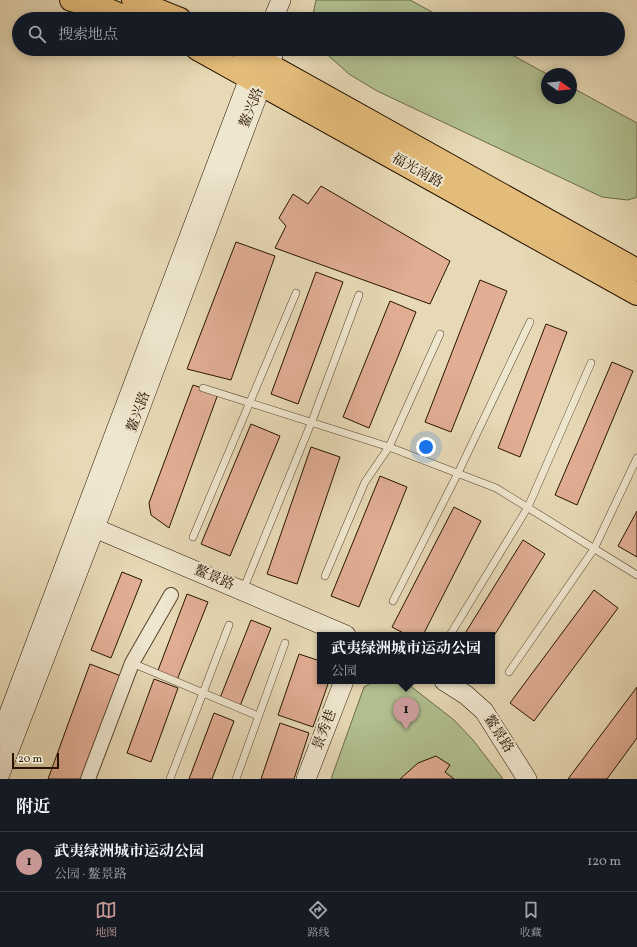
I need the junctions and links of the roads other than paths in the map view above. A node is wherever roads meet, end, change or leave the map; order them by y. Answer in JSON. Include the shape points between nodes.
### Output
{"nodes":[{"id":1,"x":71,"y":0,"type":"edge"},
{"id":2,"x":133,"y":0,"type":"edge"},
{"id":3,"x":280,"y":0,"type":"edge"},
{"id":4,"x":293,"y":0,"type":"edge"},
{"id":5,"x":114,"y":12,"type":"edge"},
{"id":6,"x":163,"y":12,"type":"edge"},
{"id":7,"x":276,"y":12,"type":"edge"},
{"id":8,"x":289,"y":12,"type":"edge"},
{"id":9,"x":233,"y":56,"type":"edge"},
{"id":10,"x":259,"y":61,"type":"edge"},
{"id":11,"x":635,"y":266,"type":"edge"},
{"id":12,"x":296,"y":293,"type":"dead end"},
{"id":13,"x":637,"y":294,"type":"edge"},
{"id":14,"x":359,"y":295,"type":"dead end"},
{"id":15,"x":530,"y":322,"type":"dead end"},
{"id":16,"x":440,"y":334,"type":"dead end"},
{"id":17,"x":591,"y":363,"type":"dead end"},
{"id":18,"x":204,"y":388,"type":"dead end"},
{"id":19,"x":250,"y":403,"type":"junction"},
{"id":20,"x":312,"y":421,"type":"junction"},
{"id":21,"x":389,"y":447,"type":"junction"},
{"id":22,"x":637,"y":458,"type":"edge"},
{"id":23,"x":458,"y":473,"type":"junction"},
{"id":24,"x":528,"y":508,"type":"junction"},
{"id":25,"x":88,"y":525,"type":"junction"},
{"id":26,"x":193,"y":537,"type":"dead end"},
{"id":27,"x":594,"y":549,"type":"junction"},
{"id":28,"x":637,"y":575,"type":"edge"},
{"id":29,"x":324,"y":576,"type":"dead end"},
{"id":30,"x":243,"y":590,"type":"junction"},
{"id":31,"x":171,"y":595,"type":"dead end"},
{"id":32,"x":393,"y":601,"type":"dead end"},
{"id":33,"x":229,"y":625,"type":"dead end"},
{"id":34,"x":339,"y":632,"type":"edge"},
{"id":35,"x":452,"y":632,"type":"edge"},
{"id":36,"x":285,"y":643,"type":"dead end"},
{"id":37,"x":132,"y":663,"type":"junction"},
{"id":38,"x":509,"y":672,"type":"dead end"},
{"id":39,"x":343,"y":684,"type":"edge"},
{"id":40,"x":449,"y":684,"type":"edge"},
{"id":41,"x":202,"y":693,"type":"junction"},
{"id":42,"x":258,"y":716,"type":"junction"},
{"id":43,"x":0,"y":737,"type":"edge"},
{"id":44,"x":0,"y":774,"type":"edge"},
{"id":45,"x":88,"y":779,"type":"edge"},
{"id":46,"x":170,"y":779,"type":"edge"},
{"id":47,"x":236,"y":779,"type":"edge"},
{"id":48,"x":306,"y":779,"type":"edge"},
{"id":49,"x":527,"y":779,"type":"edge"}],
"edges":[{"from":1,"to":5,"type":"main road"},
{"from":2,"to":6,"type":"main road"},
{"from":3,"to":7,"type":"main road"},
{"from":4,"to":8,"type":"main road"},
{"from":9,"to":10,"type":"main road","name":"福光南路"},
{"from":10,"to":11,"type":"main road","name":"福光南路"},
{"from":10,"to":13,"type":"main road","name":"福光南路"},
{"from":10,"to":25,"type":"main road","name":"鳌兴路"},
{"from":12,"to":19,"type":"lane"},
{"from":14,"to":20,"type":"lane"},
{"from":15,"to":23,"type":"lane"},
{"from":16,"to":21,"type":"lane"},
{"from":17,"to":24,"type":"lane"},
{"from":18,"to":19,"type":"lane"},
{"from":19,"to":20,"type":"lane"},
{"from":19,"to":26,"type":"lane"},
{"from":20,"to":21,"type":"lane"},
{"from":20,"to":30,"type":"lane"},
{"from":21,"to":23,"type":"lane"},
{"from":21,"to":29,"type":"lane","via":[[365,482]]},
{"from":22,"to":27,"type":"lane"},
{"from":23,"to":24,"type":"lane","via":[[496,488]]},
{"from":23,"to":32,"type":"lane"},
{"from":24,"to":27,"type":"lane"},
{"from":24,"to":35,"type":"lane"},
{"from":25,"to":30,"type":"main road","name":"鳌景路"},
{"from":25,"to":43,"type":"main road","name":"鳌兴路"},
{"from":25,"to":44,"type":"main road","name":"鳌兴路"},
{"from":27,"to":28,"type":"lane"},
{"from":27,"to":38,"type":"lane"},
{"from":30,"to":34,"type":"main road","name":"鳌景路"},
{"from":31,"to":37,"type":"street"},
{"from":33,"to":41,"type":"lane"},
{"from":36,"to":42,"type":"lane"},
{"from":37,"to":41,"type":"lane"},
{"from":37,"to":45,"type":"street"},
{"from":39,"to":48,"type":"main road","name":"景秀巷"},
{"from":40,"to":49,"type":"main road","name":"鳌景路","via":[[484,711]]},
{"from":41,"to":42,"type":"lane"},
{"from":41,"to":46,"type":"lane"},
{"from":42,"to":47,"type":"lane"}]}
